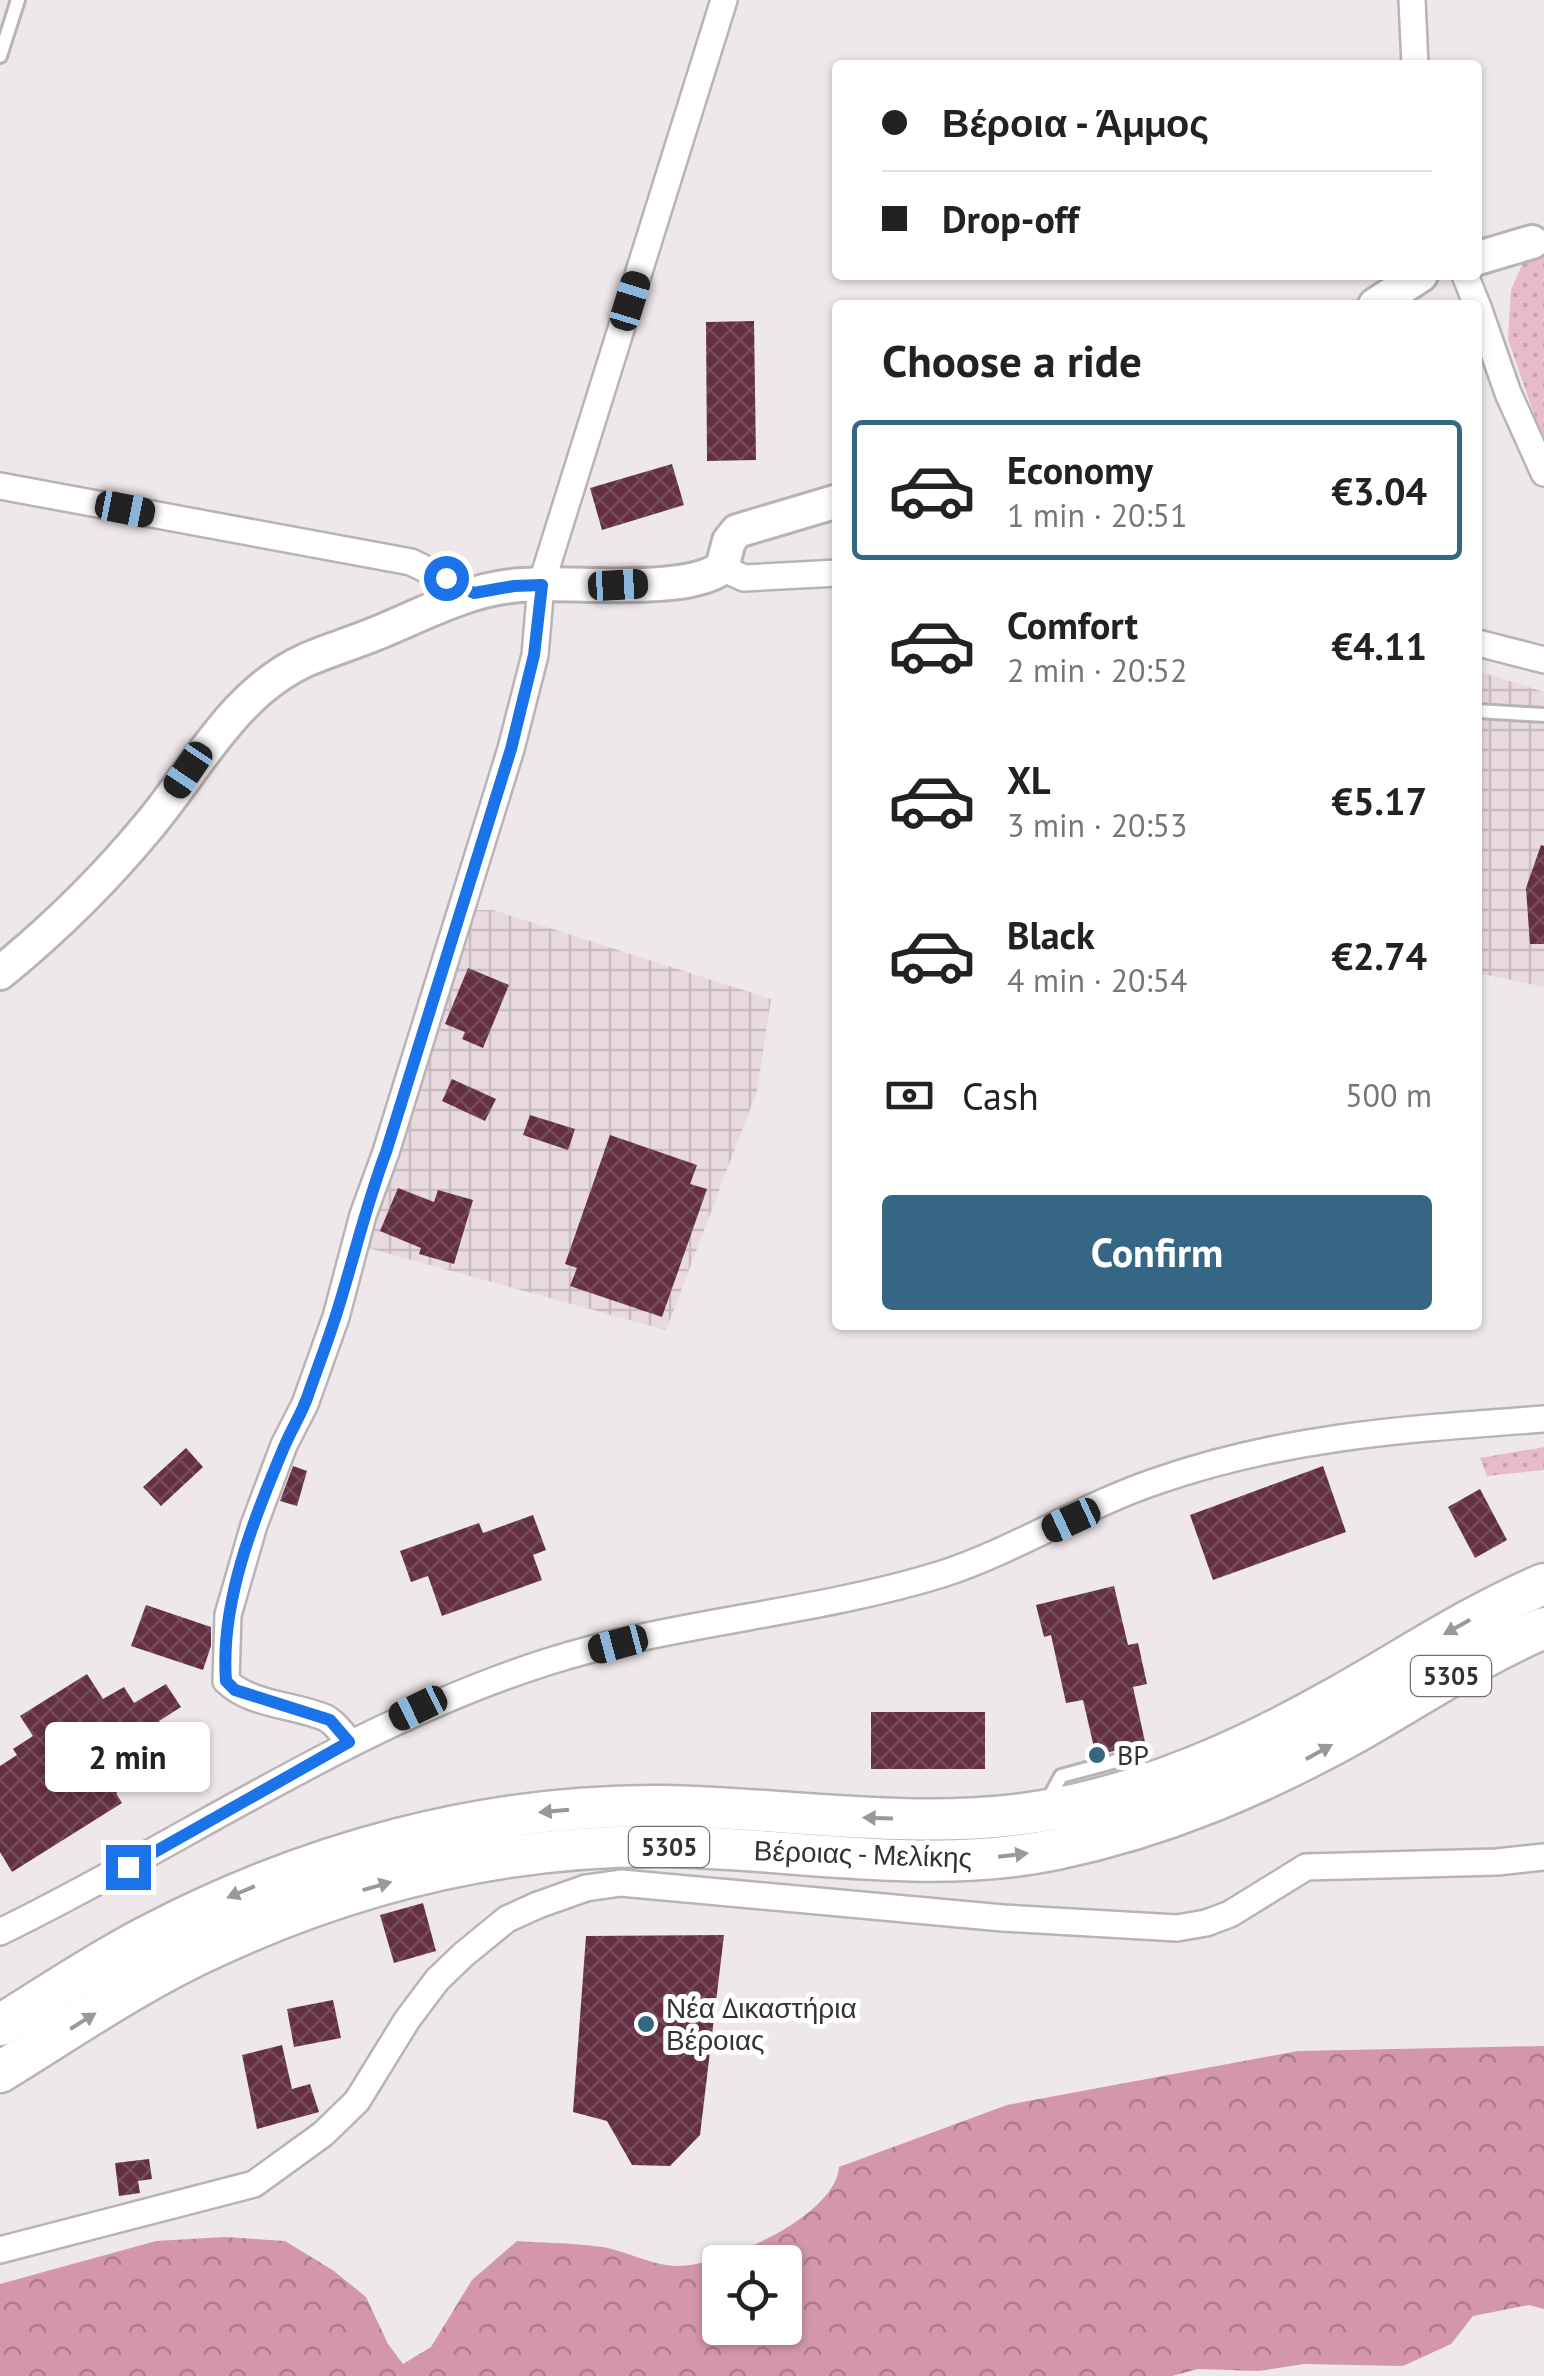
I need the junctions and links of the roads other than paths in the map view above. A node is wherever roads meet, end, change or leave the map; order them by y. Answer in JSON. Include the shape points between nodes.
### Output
{"nodes":[{"id":1,"x":18,"y":0,"type":"edge"},
{"id":2,"x":724,"y":0,"type":"edge"},
{"id":3,"x":1412,"y":0,"type":"edge"},
{"id":4,"x":0,"y":56,"type":"edge"},
{"id":5,"x":1415,"y":60,"type":"edge"},
{"id":6,"x":1532,"y":242,"type":"dead end"},
{"id":7,"x":1482,"y":257,"type":"edge"},
{"id":8,"x":1413,"y":280,"type":"edge"},
{"id":9,"x":1383,"y":300,"type":"edge"},
{"id":10,"x":1482,"y":320,"type":"edge"},
{"id":11,"x":1544,"y":473,"type":"edge"},
{"id":12,"x":0,"y":486,"type":"edge"},
{"id":13,"x":832,"y":503,"type":"edge"},
{"id":14,"x":722,"y":568,"type":"junction"},
{"id":15,"x":832,"y":573,"type":"edge"},
{"id":16,"x":542,"y":585,"type":"junction"},
{"id":17,"x":474,"y":593,"type":"junction"},
{"id":18,"x":1482,"y":644,"type":"edge"},
{"id":19,"x":1544,"y":660,"type":"edge"},
{"id":20,"x":1482,"y":711,"type":"edge"},
{"id":21,"x":1544,"y":715,"type":"edge"},
{"id":22,"x":0,"y":973,"type":"edge"},
{"id":23,"x":1544,"y":1419,"type":"edge"},
{"id":24,"x":1544,"y":1584,"type":"edge"},
{"id":25,"x":1544,"y":1628,"type":"edge"},
{"id":26,"x":349,"y":1742,"type":"junction"},
{"id":27,"x":1544,"y":1857,"type":"edge"},
{"id":28,"x":0,"y":1932,"type":"edge"},
{"id":29,"x":0,"y":2025,"type":"edge"},
{"id":30,"x":0,"y":2072,"type":"edge"},
{"id":31,"x":0,"y":2250,"type":"edge"}],
"edges":[{"from":1,"to":4,"type":"lane"},
{"from":2,"to":16,"type":"street"},
{"from":3,"to":5,"type":"street"},
{"from":6,"to":7,"type":"street"},
{"from":8,"to":9,"type":"street"},
{"from":10,"to":11,"type":"street"},
{"from":12,"to":17,"type":"street","via":[[411,562]]},
{"from":13,"to":14,"type":"street","via":[[736,531]]},
{"from":14,"to":15,"type":"street","via":[[744,578]]},
{"from":14,"to":16,"type":"street","via":[[686,581]]},
{"from":16,"to":17,"type":"street"},
{"from":16,"to":26,"type":"street","via":[[534,655],[511,749],[336,1317],[254,1525],[228,1615],[226,1681],[250,1696],[330,1720]]},
{"from":17,"to":22,"type":"street","via":[[275,676],[218,734],[99,880]]},
{"from":18,"to":19,"type":"street"},
{"from":20,"to":21,"type":"lane"},
{"from":23,"to":26,"type":"street","via":[[1326,1438],[1239,1457],[1152,1483],[995,1556],[940,1574],[548,1661],[418,1708]]},
{"from":24,"to":29,"type":"main road","name":"Βέροιας - Μελίκης","number":"5305","one_way":true,"via":[[1285,1725],[1155,1783],[1045,1810],[965,1819],[664,1806],[552,1810],[428,1831],[301,1867],[194,1912]]},
{"from":30,"to":25,"type":"main road","name":"Βέροιας - Μελίκης","number":"5305","one_way":true,"via":[[211,1948],[316,1904],[436,1870],[554,1850],[620,1847],[967,1859],[1053,1850],[1150,1826],[1300,1762]]},
{"from":26,"to":28,"type":"street"},
{"from":27,"to":31,"type":"street","via":[[1306,1867],[1230,1914],[1177,1928],[622,1883],[586,1888],[507,1920],[463,1955],[407,2020],[357,2101],[254,2184]]}]}
